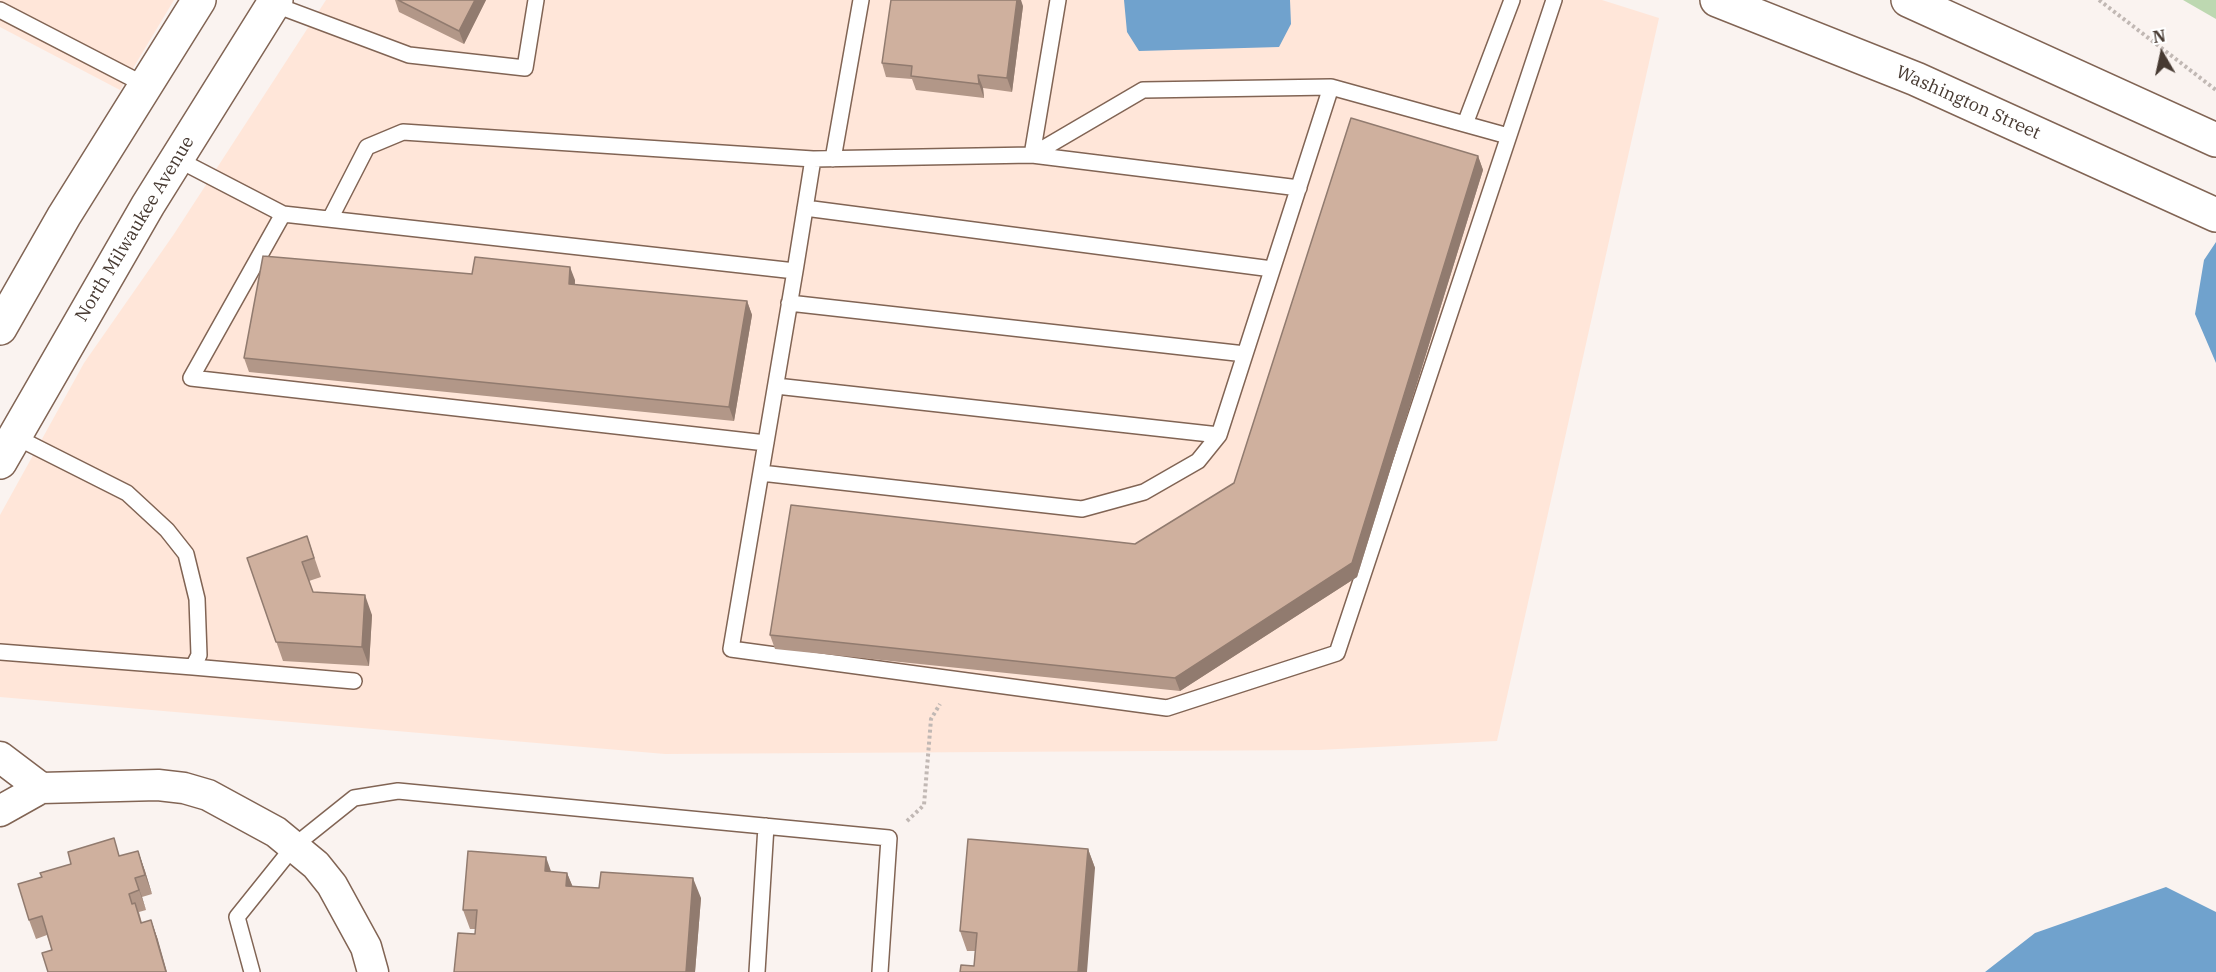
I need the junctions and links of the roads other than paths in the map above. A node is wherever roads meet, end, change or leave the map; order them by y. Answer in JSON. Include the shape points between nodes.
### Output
{"nodes":[{"id":1,"x":199,"y":0,"type":"edge"},
{"id":2,"x":536,"y":0,"type":"edge"},
{"id":3,"x":861,"y":0,"type":"edge"},
{"id":4,"x":1058,"y":0,"type":"edge"},
{"id":5,"x":1512,"y":0,"type":"edge"},
{"id":6,"x":1554,"y":0,"type":"edge"},
{"id":7,"x":1717,"y":0,"type":"edge"},
{"id":8,"x":1908,"y":0,"type":"edge"},
{"id":9,"x":274,"y":2,"type":"edge"},
{"id":10,"x":0,"y":10,"type":"edge"},
{"id":11,"x":145,"y":85,"type":"junction"},
{"id":12,"x":1331,"y":87,"type":"junction"},
{"id":13,"x":1466,"y":124,"type":"junction"},
{"id":14,"x":1508,"y":136,"type":"junction"},
{"id":15,"x":2209,"y":138,"type":"edge"},
{"id":16,"x":1032,"y":155,"type":"junction"},
{"id":17,"x":177,"y":159,"type":"junction"},
{"id":18,"x":813,"y":159,"type":"junction"},
{"id":19,"x":833,"y":159,"type":"junction"},
{"id":20,"x":1299,"y":188,"type":"junction"},
{"id":21,"x":805,"y":208,"type":"junction"},
{"id":22,"x":283,"y":214,"type":"junction"},
{"id":23,"x":2216,"y":215,"type":"edge"},
{"id":24,"x":330,"y":219,"type":"junction"},
{"id":25,"x":1272,"y":269,"type":"junction"},
{"id":26,"x":795,"y":271,"type":"junction"},
{"id":27,"x":789,"y":303,"type":"junction"},
{"id":28,"x":0,"y":328,"type":"edge"},
{"id":29,"x":1245,"y":354,"type":"junction"},
{"id":30,"x":776,"y":386,"type":"junction"},
{"id":31,"x":1219,"y":435,"type":"junction"},
{"id":32,"x":766,"y":443,"type":"junction"},
{"id":33,"x":7,"y":449,"type":"edge"},
{"id":34,"x":761,"y":473,"type":"junction"},
{"id":35,"x":0,"y":652,"type":"edge"},
{"id":36,"x":193,"y":667,"type":"junction"},
{"id":37,"x":354,"y":681,"type":"dead end"},
{"id":38,"x":0,"y":757,"type":"edge"},
{"id":39,"x":41,"y":788,"type":"junction"},
{"id":40,"x":0,"y":811,"type":"edge"},
{"id":41,"x":766,"y":826,"type":"junction"},
{"id":42,"x":294,"y":846,"type":"junction"},
{"id":43,"x":252,"y":972,"type":"edge"},
{"id":44,"x":373,"y":972,"type":"edge"},
{"id":45,"x":757,"y":972,"type":"edge"},
{"id":46,"x":880,"y":972,"type":"edge"}],
"edges":[{"from":1,"to":11,"type":"main road"},
{"from":2,"to":9,"type":"lane","via":[[525,68],[409,55]]},
{"from":3,"to":19,"type":"lane"},
{"from":4,"to":16,"type":"lane"},
{"from":5,"to":13,"type":"lane"},
{"from":6,"to":14,"type":"lane"},
{"from":7,"to":23,"type":"main road","name":"Washington Street","via":[[1916,79]]},
{"from":8,"to":15,"type":"main road"},
{"from":9,"to":17,"type":"main road","name":"North Milwaukee Avenue"},
{"from":10,"to":11,"type":"lane"},
{"from":11,"to":28,"type":"main road"},
{"from":12,"to":13,"type":"lane"},
{"from":12,"to":16,"type":"lane","via":[[1143,90]]},
{"from":12,"to":20,"type":"lane"},
{"from":13,"to":14,"type":"lane"},
{"from":14,"to":34,"type":"lane","via":[[1337,653],[1167,708],[731,649]]},
{"from":16,"to":19,"type":"lane"},
{"from":16,"to":20,"type":"lane"},
{"from":17,"to":22,"type":"lane"},
{"from":17,"to":33,"type":"main road","name":"North Milwaukee Avenue"},
{"from":18,"to":19,"type":"lane"},
{"from":18,"to":21,"type":"lane"},
{"from":18,"to":24,"type":"lane","via":[[402,132],[367,147]]},
{"from":20,"to":25,"type":"lane"},
{"from":21,"to":25,"type":"lane"},
{"from":21,"to":26,"type":"lane"},
{"from":22,"to":24,"type":"lane"},
{"from":22,"to":32,"type":"lane","via":[[191,378]]},
{"from":24,"to":26,"type":"lane"},
{"from":25,"to":29,"type":"lane"},
{"from":26,"to":27,"type":"lane"},
{"from":27,"to":29,"type":"lane"},
{"from":27,"to":30,"type":"lane"},
{"from":29,"to":31,"type":"lane"},
{"from":30,"to":31,"type":"lane"},
{"from":30,"to":32,"type":"lane"},
{"from":31,"to":34,"type":"lane","via":[[1198,461],[1144,492],[1082,509]]},
{"from":32,"to":34,"type":"lane"},
{"from":33,"to":36,"type":"lane","via":[[127,493],[167,530],[186,554],[197,598],[200,655]]},
{"from":35,"to":36,"type":"lane"},
{"from":36,"to":37,"type":"lane"},
{"from":38,"to":39,"type":"street"},
{"from":39,"to":40,"type":"street"},
{"from":39,"to":42,"type":"street","via":[[184,788],[208,795]]},
{"from":41,"to":42,"type":"lane","via":[[398,791],[354,798]]},
{"from":41,"to":45,"type":"lane"},
{"from":41,"to":46,"type":"lane","via":[[889,838]]},
{"from":42,"to":43,"type":"lane","via":[[237,917]]},
{"from":42,"to":44,"type":"street","via":[[332,885],[366,947]]}]}
